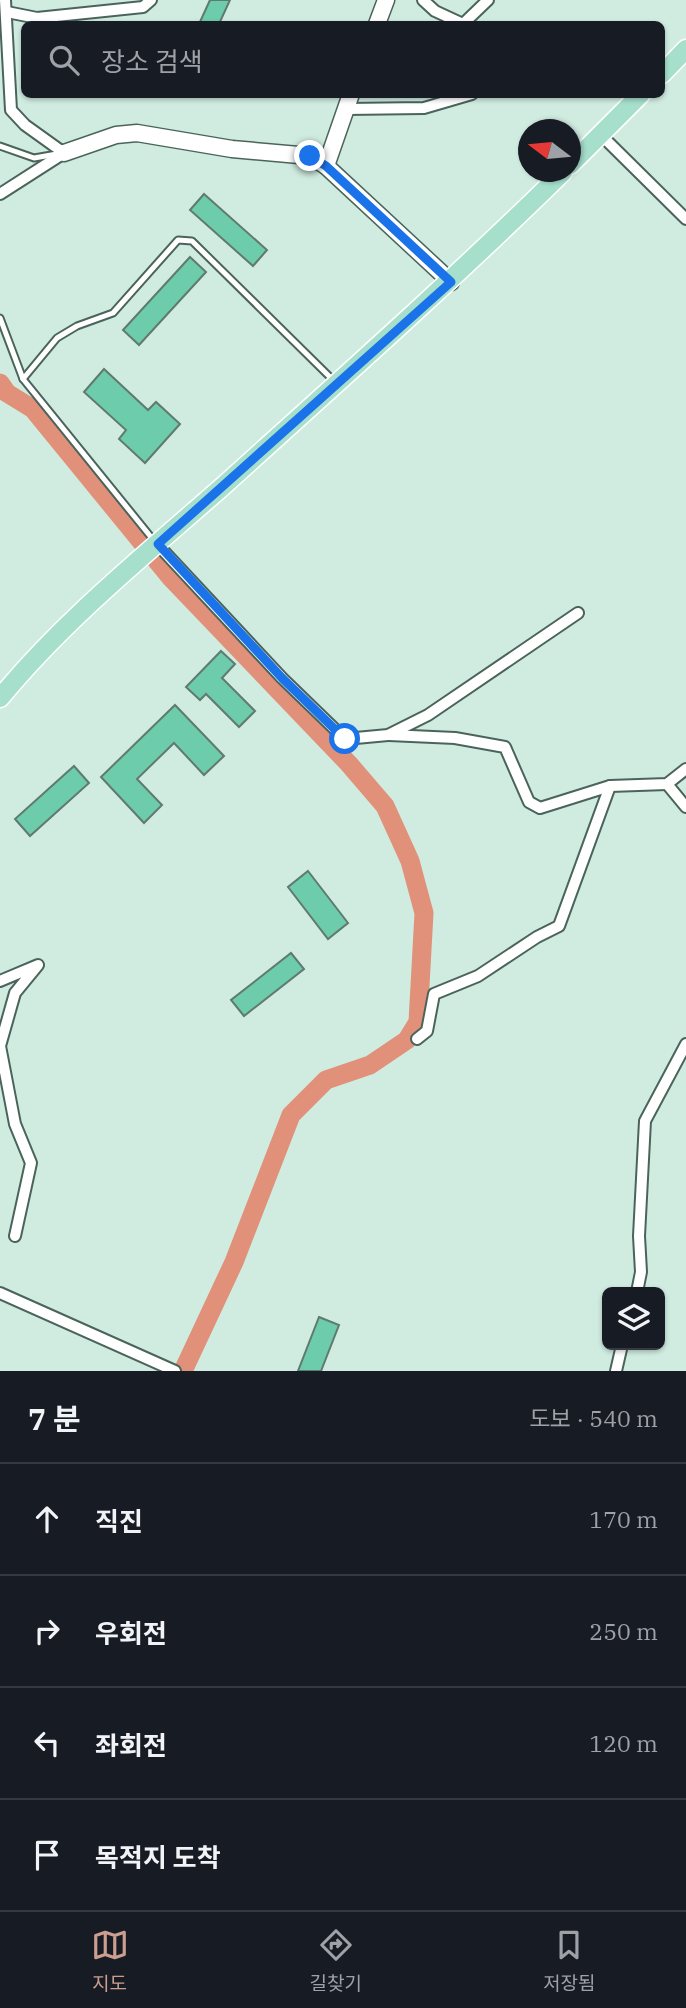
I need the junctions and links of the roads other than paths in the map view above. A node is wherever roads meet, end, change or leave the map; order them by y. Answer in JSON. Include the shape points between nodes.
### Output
{"nodes":[{"id":1,"x":151,"y":0,"type":"edge"},
{"id":2,"x":386,"y":0,"type":"edge"},
{"id":3,"x":423,"y":0,"type":"edge"},
{"id":4,"x":488,"y":0,"type":"edge"},
{"id":5,"x":6,"y":6,"type":"edge"},
{"id":6,"x":378,"y":21,"type":"edge"},
{"id":7,"x":457,"y":21,"type":"edge"},
{"id":8,"x":466,"y":21,"type":"edge"},
{"id":9,"x":686,"y":49,"type":"edge"},
{"id":10,"x":665,"y":71,"type":"edge"},
{"id":11,"x":458,"y":98,"type":"edge"},
{"id":12,"x":637,"y":98,"type":"edge"},
{"id":13,"x":348,"y":102,"type":"edge"},
{"id":14,"x":601,"y":135,"type":"junction"},
{"id":15,"x":0,"y":146,"type":"edge"},
{"id":16,"x":64,"y":153,"type":"junction"},
{"id":17,"x":581,"y":154,"type":"edge"},
{"id":18,"x":326,"y":166,"type":"junction"},
{"id":19,"x":554,"y":182,"type":"edge"},
{"id":20,"x":0,"y":194,"type":"edge"},
{"id":21,"x":686,"y":219,"type":"edge"},
{"id":22,"x":451,"y":282,"type":"junction"},
{"id":23,"x":0,"y":317,"type":"edge"},
{"id":24,"x":23,"y":379,"type":"junction"},
{"id":25,"x":337,"y":384,"type":"junction"},
{"id":26,"x":157,"y":545,"type":"junction"},
{"id":27,"x":578,"y":613,"type":"dead end"},
{"id":28,"x":0,"y":698,"type":"edge"},
{"id":29,"x":388,"y":735,"type":"junction"},
{"id":30,"x":686,"y":769,"type":"edge"},
{"id":31,"x":667,"y":784,"type":"junction"},
{"id":32,"x":610,"y":786,"type":"junction"},
{"id":33,"x":686,"y":807,"type":"edge"},
{"id":34,"x":0,"y":981,"type":"edge"},
{"id":35,"x":417,"y":1039,"type":"dead end"},
{"id":36,"x":686,"y":1044,"type":"edge"},
{"id":37,"x":15,"y":1236,"type":"dead end"},
{"id":38,"x":638,"y":1287,"type":"edge"},
{"id":39,"x":0,"y":1293,"type":"edge"},
{"id":40,"x":621,"y":1350,"type":"edge"},
{"id":41,"x":175,"y":1371,"type":"edge"},
{"id":42,"x":616,"y":1371,"type":"edge"}],
"edges":[{"from":1,"to":5,"type":"street","via":[[144,7],[37,18]]},
{"from":2,"to":6,"type":"street"},
{"from":3,"to":7,"type":"street"},
{"from":4,"to":8,"type":"street"},
{"from":5,"to":16,"type":"street","via":[[11,110]]},
{"from":9,"to":10,"type":"main road"},
{"from":11,"to":13,"type":"street","via":[[424,108]]},
{"from":12,"to":14,"type":"main road"},
{"from":13,"to":18,"type":"street"},
{"from":14,"to":17,"type":"main road"},
{"from":14,"to":21,"type":"street"},
{"from":15,"to":16,"type":"lane","via":[[34,158]]},
{"from":16,"to":18,"type":"street","via":[[116,135],[137,133],[310,156]]},
{"from":16,"to":20,"type":"street"},
{"from":18,"to":22,"type":"street"},
{"from":19,"to":22,"type":"main road"},
{"from":22,"to":25,"type":"main road"},
{"from":23,"to":24,"type":"lane"},
{"from":24,"to":25,"type":"lane","via":[[57,338],[113,313],[178,240],[192,241]]},
{"from":24,"to":26,"type":"lane"},
{"from":25,"to":26,"type":"main road"},
{"from":26,"to":28,"type":"main road","via":[[22,671]]},
{"from":26,"to":29,"type":"street","via":[[345,739]]},
{"from":27,"to":29,"type":"street","via":[[428,716]]},
{"from":29,"to":32,"type":"street","via":[[454,738],[505,747],[529,802],[540,808]]},
{"from":30,"to":31,"type":"street"},
{"from":31,"to":32,"type":"street"},
{"from":31,"to":33,"type":"street"},
{"from":32,"to":35,"type":"street","via":[[559,926],[478,976],[434,994],[427,1031]]},
{"from":34,"to":37,"type":"street","via":[[38,965],[15,993],[0,1046],[15,1124],[31,1163]]},
{"from":36,"to":38,"type":"street","via":[[645,1121]]},
{"from":39,"to":41,"type":"street"},
{"from":40,"to":42,"type":"street"}]}
